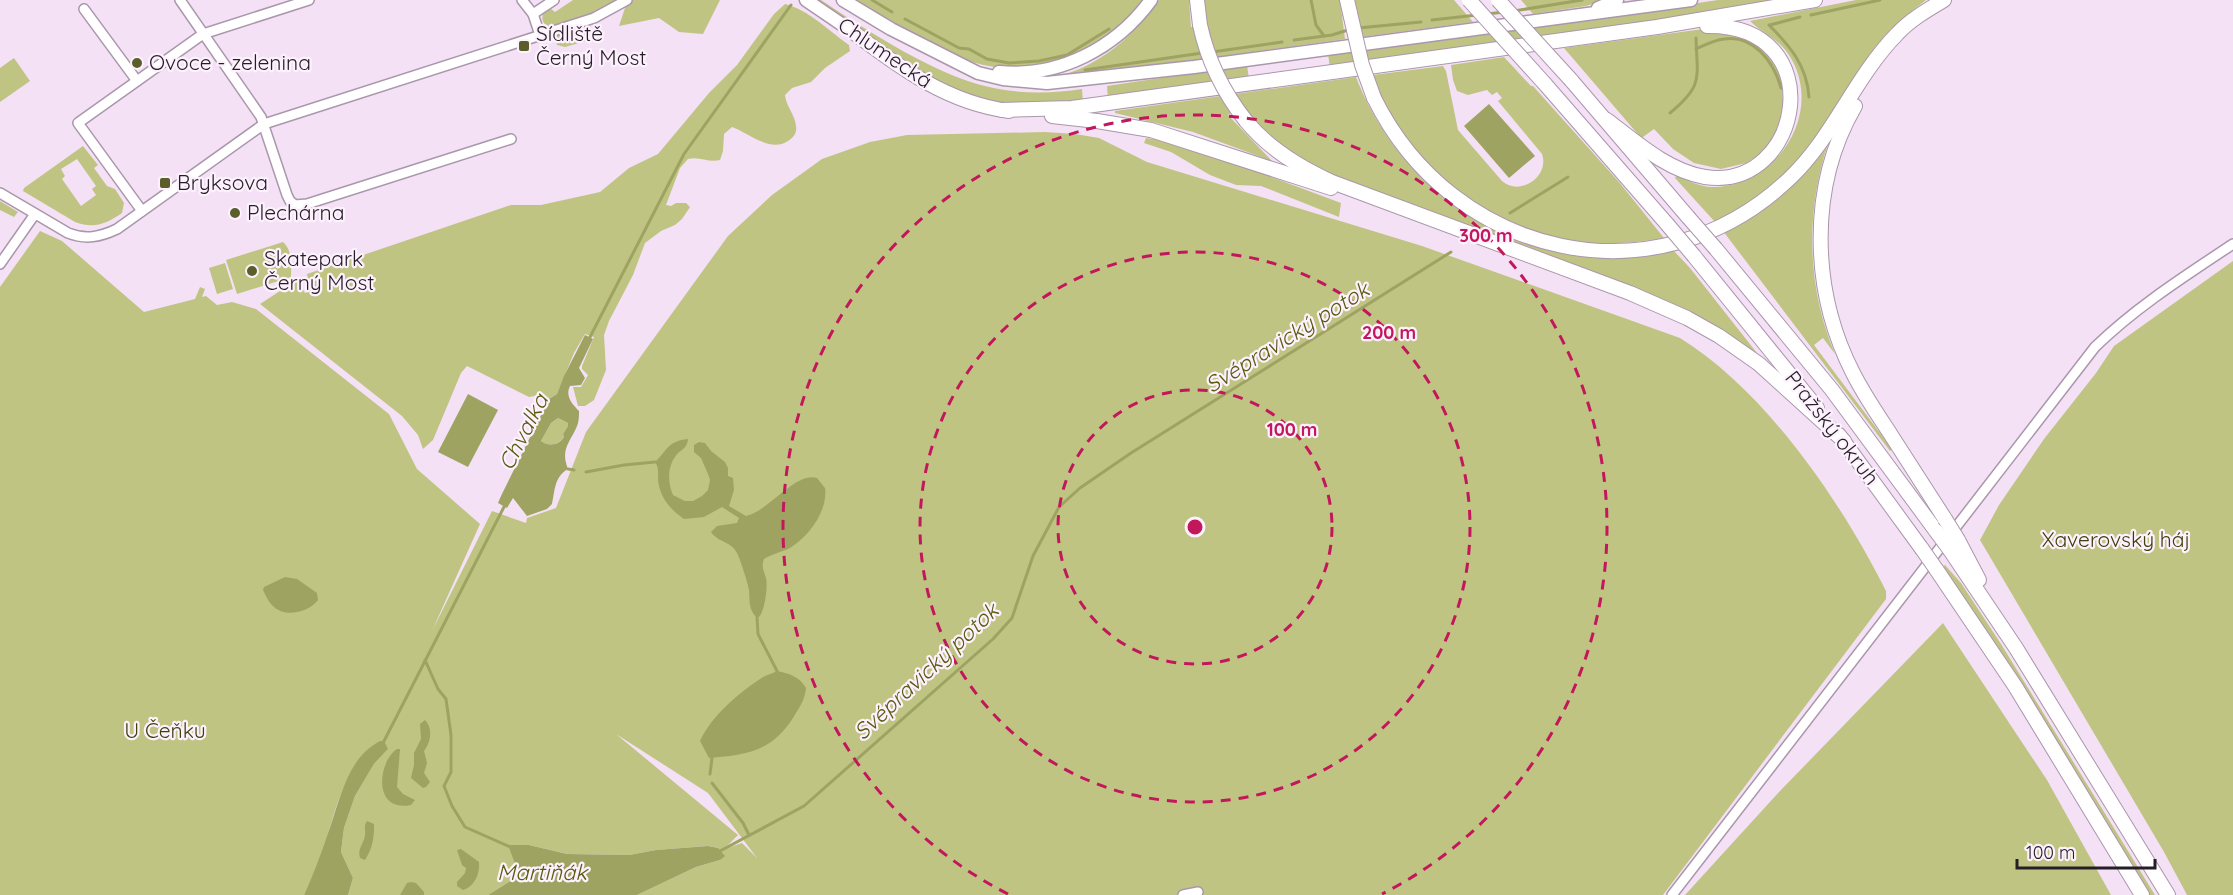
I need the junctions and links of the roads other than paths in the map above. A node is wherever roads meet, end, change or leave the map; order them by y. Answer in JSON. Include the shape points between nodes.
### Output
{"nodes":[{"id":1,"x":180,"y":0,"type":"edge"},
{"id":2,"x":309,"y":0,"type":"edge"},
{"id":3,"x":522,"y":0,"type":"edge"},
{"id":4,"x":554,"y":0,"type":"edge"},
{"id":5,"x":627,"y":0,"type":"edge"},
{"id":6,"x":806,"y":0,"type":"edge"},
{"id":7,"x":843,"y":0,"type":"edge"},
{"id":8,"x":1151,"y":0,"type":"edge"},
{"id":9,"x":1197,"y":0,"type":"edge"},
{"id":10,"x":1469,"y":0,"type":"edge"},
{"id":11,"x":1498,"y":0,"type":"edge"},
{"id":12,"x":1617,"y":0,"type":"edge"},
{"id":13,"x":1691,"y":0,"type":"edge"},
{"id":14,"x":1815,"y":0,"type":"edge"},
{"id":15,"x":1945,"y":0,"type":"edge"},
{"id":16,"x":1348,"y":7,"type":"edge"},
{"id":17,"x":84,"y":9,"type":"dead end"},
{"id":18,"x":533,"y":15,"type":"junction"},
{"id":19,"x":1559,"y":17,"type":"junction"},
{"id":20,"x":1657,"y":27,"type":"junction"},
{"id":21,"x":853,"y":32,"type":"joint"},
{"id":22,"x":203,"y":34,"type":"junction"},
{"id":23,"x":540,"y":35,"type":"junction"},
{"id":24,"x":943,"y":56,"type":"junction"},
{"id":25,"x":137,"y":81,"type":"junction"},
{"id":26,"x":1002,"y":110,"type":"junction"},
{"id":27,"x":1606,"y":120,"type":"junction"},
{"id":28,"x":264,"y":124,"type":"junction"},
{"id":29,"x":511,"y":139,"type":"dead end"},
{"id":30,"x":0,"y":193,"type":"edge"},
{"id":31,"x":1385,"y":203,"type":"junction"},
{"id":32,"x":142,"y":211,"type":"junction"},
{"id":33,"x":35,"y":214,"type":"junction"},
{"id":34,"x":2233,"y":243,"type":"edge"},
{"id":35,"x":0,"y":264,"type":"edge"},
{"id":36,"x":1844,"y":441,"type":"junction"},
{"id":37,"x":1954,"y":545,"type":"junction"},
{"id":38,"x":1198,"y":892,"type":"dead end"},
{"id":39,"x":1183,"y":895,"type":"edge"},
{"id":40,"x":1672,"y":895,"type":"edge"},
{"id":41,"x":2142,"y":895,"type":"edge"},
{"id":42,"x":2168,"y":895,"type":"edge"}],
"edges":[{"from":1,"to":22,"type":"street"},
{"from":2,"to":22,"type":"street"},
{"from":3,"to":18,"type":"street"},
{"from":4,"to":18,"type":"street"},
{"from":5,"to":23,"type":"street","via":[[594,18]]},
{"from":6,"to":21,"type":"main road","name":"Chlumecká"},
{"from":7,"to":24,"type":"main road","name":"Chlumecká"},
{"from":8,"to":24,"type":"main road","via":[[1109,43],[1056,67],[1001,72]]},
{"from":9,"to":31,"type":"highway","bridge":true,"via":[[1200,25],[1217,77],[1246,121],[1300,166]]},
{"from":10,"to":36,"type":"highway","name":"Pražský okruh","bridge":true,"via":[[1667,224]]},
{"from":11,"to":27,"type":"highway","name":"Pražský okruh","bridge":true},
{"from":12,"to":19,"type":"main road"},
{"from":13,"to":19,"type":"main road"},
{"from":14,"to":20,"type":"highway"},
{"from":15,"to":16,"type":"highway","bridge":true,"via":[[1896,35],[1876,58],[1812,154],[1778,189],[1749,211],[1687,239],[1610,251],[1573,248],[1526,237],[1461,203],[1424,171],[1393,133],[1374,98]]},
{"from":15,"to":37,"type":"highway","bridge":true,"via":[[1887,56],[1851,112],[1828,177],[1821,239],[1829,309],[1845,358],[1945,519]]},
{"from":17,"to":25,"type":"street"},
{"from":18,"to":23,"type":"street"},
{"from":19,"to":24,"type":"main road","via":[[1047,83],[1003,80]]},
{"from":20,"to":26,"type":"highway","via":[[1072,108]]},
{"from":20,"to":27,"type":"highway","via":[[1729,27],[1764,42],[1778,57],[1790,83],[1791,111],[1781,138],[1747,171],[1714,178],[1665,162]]},
{"from":21,"to":26,"type":"highway","name":"Chlumecká","via":[[933,87]]},
{"from":22,"to":25,"type":"street"},
{"from":22,"to":28,"type":"street"},
{"from":23,"to":28,"type":"street"},
{"from":25,"to":32,"type":"street","via":[[78,123]]},
{"from":26,"to":31,"type":"highway","via":[[1151,130],[1307,182]]},
{"from":27,"to":37,"type":"highway","name":"Pražský okruh","bridge":true,"via":[[1832,390],[1936,531]]},
{"from":28,"to":29,"type":"street","via":[[290,201],[300,206]]},
{"from":28,"to":32,"type":"street"},
{"from":30,"to":33,"type":"street"},
{"from":31,"to":36,"type":"highway","via":[[1630,293],[1692,321],[1759,364]]},
{"from":32,"to":33,"type":"street","via":[[117,229],[93,238],[68,233]]},
{"from":33,"to":35,"type":"street"},
{"from":34,"to":40,"type":"street","via":[[2117,325],[2095,347]]},
{"from":36,"to":41,"type":"highway","name":"Pražský okruh","bridge":true,"via":[[1936,568],[2042,729]]},
{"from":37,"to":42,"type":"highway","name":"Pražský okruh"},
{"from":38,"to":39,"type":"street"}]}
